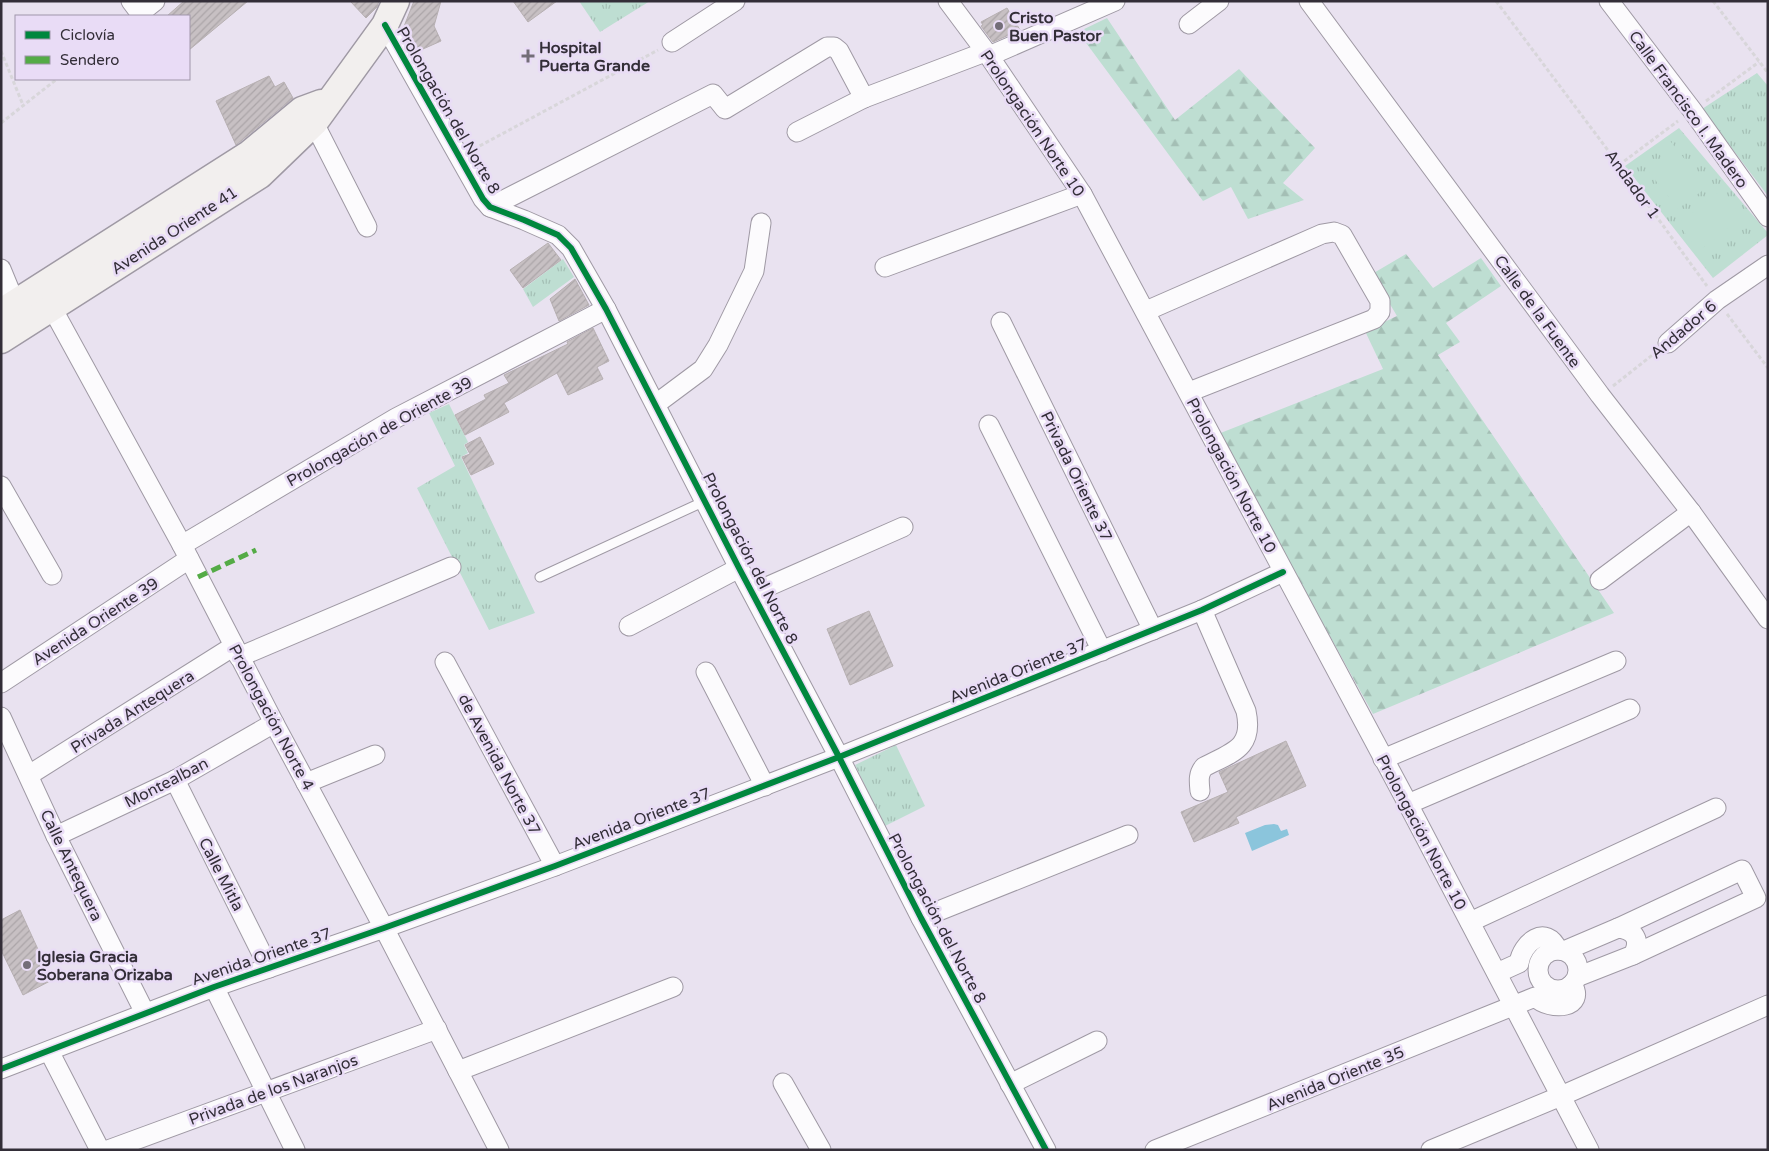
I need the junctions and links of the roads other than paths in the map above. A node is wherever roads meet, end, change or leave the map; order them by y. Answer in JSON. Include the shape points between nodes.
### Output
{"nodes":[{"id":1,"x":155,"y":1,"type":"edge"},
{"id":2,"x":396,"y":1,"type":"edge"},
{"id":3,"x":735,"y":1,"type":"edge"},
{"id":4,"x":948,"y":1,"type":"edge"},
{"id":5,"x":1115,"y":1,"type":"edge"},
{"id":6,"x":1219,"y":1,"type":"edge"},
{"id":7,"x":1309,"y":1,"type":"edge"},
{"id":8,"x":1609,"y":1,"type":"edge"},
{"id":9,"x":136,"y":7,"type":"edge"},
{"id":10,"x":1189,"y":24,"type":"dead end"},
{"id":11,"x":385,"y":25,"type":"junction"},
{"id":12,"x":672,"y":42,"type":"road end"},
{"id":13,"x":987,"y":54,"type":"junction"},
{"id":14,"x":864,"y":98,"type":"junction"},
{"id":15,"x":308,"y":117,"type":"junction"},
{"id":16,"x":797,"y":132,"type":"dead end"},
{"id":17,"x":1082,"y":194,"type":"junction"},
{"id":18,"x":490,"y":207,"type":"junction"},
{"id":19,"x":1768,"y":217,"type":"edge"},
{"id":20,"x":761,"y":222,"type":"dead end"},
{"id":21,"x":367,"y":227,"type":"dead end"},
{"id":22,"x":1768,"y":266,"type":"edge"},
{"id":23,"x":885,"y":267,"type":"dead end"},
{"id":24,"x":1,"y":269,"type":"edge"},
{"id":25,"x":46,"y":297,"type":"junction"},
{"id":26,"x":8,"y":308,"type":"edge"},
{"id":27,"x":606,"y":309,"type":"junction"},
{"id":28,"x":1146,"y":311,"type":"junction"},
{"id":29,"x":1001,"y":322,"type":"dead end"},
{"id":30,"x":1,"y":340,"type":"edge"},
{"id":31,"x":1668,"y":343,"type":"road end"},
{"id":32,"x":1189,"y":392,"type":"junction"},
{"id":33,"x":656,"y":404,"type":"junction"},
{"id":34,"x":989,"y":425,"type":"dead end"},
{"id":35,"x":1,"y":486,"type":"edge"},
{"id":36,"x":705,"y":501,"type":"junction"},
{"id":37,"x":1691,"y":512,"type":"junction"},
{"id":38,"x":903,"y":527,"type":"dead end"},
{"id":39,"x":185,"y":552,"type":"junction"},
{"id":40,"x":451,"y":568,"type":"dead end"},
{"id":41,"x":739,"y":568,"type":"junction"},
{"id":42,"x":1283,"y":572,"type":"junction"},
{"id":43,"x":52,"y":575,"type":"dead end"},
{"id":44,"x":540,"y":577,"type":"dead end"},
{"id":45,"x":1600,"y":580,"type":"dead end"},
{"id":46,"x":753,"y":593,"type":"junction"},
{"id":47,"x":1202,"y":610,"type":"junction"},
{"id":48,"x":1768,"y":620,"type":"edge"},
{"id":49,"x":629,"y":626,"type":"dead end"},
{"id":50,"x":1153,"y":630,"type":"junction"},
{"id":51,"x":237,"y":651,"type":"junction"},
{"id":52,"x":1102,"y":651,"type":"junction"},
{"id":53,"x":1616,"y":661,"type":"dead end"},
{"id":54,"x":445,"y":662,"type":"dead end"},
{"id":55,"x":706,"y":672,"type":"dead end"},
{"id":56,"x":1,"y":683,"type":"edge"},
{"id":57,"x":1630,"y":709,"type":"dead end"},
{"id":58,"x":1,"y":716,"type":"edge"},
{"id":59,"x":274,"y":723,"type":"junction"},
{"id":60,"x":375,"y":755,"type":"dead end"},
{"id":61,"x":839,"y":757,"type":"junction"},
{"id":62,"x":1383,"y":759,"type":"junction"},
{"id":63,"x":29,"y":775,"type":"junction"},
{"id":64,"x":175,"y":780,"type":"junction"},
{"id":65,"x":306,"y":783,"type":"junction"},
{"id":66,"x":765,"y":786,"type":"junction"},
{"id":67,"x":1200,"y":790,"type":"dead end"},
{"id":68,"x":1408,"y":804,"type":"junction"},
{"id":69,"x":1716,"y":808,"type":"dead end"},
{"id":70,"x":1128,"y":835,"type":"dead end"},
{"id":71,"x":56,"y":836,"type":"junction"},
{"id":72,"x":555,"y":866,"type":"junction"},
{"id":73,"x":921,"y":918,"type":"junction"},
{"id":74,"x":1470,"y":922,"type":"junction"},
{"id":75,"x":384,"y":928,"type":"junction"},
{"id":76,"x":1618,"y":928,"type":"junction"},
{"id":77,"x":1561,"y":950,"type":"junction"},
{"id":78,"x":1633,"y":955,"type":"junction"},
{"id":79,"x":269,"y":968,"type":"junction"},
{"id":80,"x":1497,"y":973,"type":"junction"},
{"id":81,"x":1574,"y":981,"type":"junction"},
{"id":82,"x":214,"y":987,"type":"junction"},
{"id":83,"x":673,"y":987,"type":"dead end"},
{"id":84,"x":1768,"y":1005,"type":"edge"},
{"id":85,"x":1514,"y":1006,"type":"junction"},
{"id":86,"x":145,"y":1013,"type":"junction"},
{"id":87,"x":436,"y":1029,"type":"junction"},
{"id":88,"x":1097,"y":1041,"type":"dead end"},
{"id":89,"x":49,"y":1051,"type":"junction"},
{"id":90,"x":1,"y":1069,"type":"edge"},
{"id":91,"x":458,"y":1071,"type":"junction"},
{"id":92,"x":783,"y":1083,"type":"dead end"},
{"id":93,"x":1010,"y":1084,"type":"junction"},
{"id":94,"x":267,"y":1092,"type":"junction"},
{"id":95,"x":1561,"y":1096,"type":"junction"},
{"id":96,"x":100,"y":1150,"type":"edge"},
{"id":97,"x":108,"y":1150,"type":"edge"},
{"id":98,"x":295,"y":1150,"type":"edge"},
{"id":99,"x":499,"y":1150,"type":"edge"},
{"id":100,"x":821,"y":1150,"type":"edge"},
{"id":101,"x":1046,"y":1150,"type":"edge"},
{"id":102,"x":1155,"y":1150,"type":"edge"},
{"id":103,"x":1431,"y":1150,"type":"edge"},
{"id":104,"x":1589,"y":1150,"type":"edge"}],
"edges":[{"from":1,"to":9,"type":"street"},
{"from":2,"to":11,"type":"street","name":"Avenida Oriente 41"},
{"from":3,"to":12,"type":"street"},
{"from":4,"to":13,"type":"street","name":"Prolongación Norte 10"},
{"from":5,"to":13,"type":"street"},
{"from":6,"to":10,"type":"street"},
{"from":7,"to":37,"type":"street","name":"Calle de la Fuente","via":[[1600,395]]},
{"from":8,"to":19,"type":"street","name":"Calle Francisco I. Madero"},
{"from":11,"to":15,"type":"street","name":"Avenida Oriente 41","via":[[329,100]]},
{"from":11,"to":18,"type":"street","name":"Prolongación del Norte 8","via":[[458,158]]},
{"from":13,"to":14,"type":"street"},
{"from":13,"to":17,"type":"street","name":"Prolongación Norte 10"},
{"from":14,"to":16,"type":"street"},
{"from":14,"to":18,"type":"street","via":[[839,51],[834,47],[826,48],[725,109],[712,94]]},
{"from":15,"to":21,"type":"street"},
{"from":15,"to":25,"type":"street","name":"Avenida Oriente 41","via":[[260,174]]},
{"from":17,"to":23,"type":"street"},
{"from":17,"to":28,"type":"street","name":"Prolongación Norte 10"},
{"from":18,"to":27,"type":"street","name":"Prolongación del Norte 8","via":[[558,236],[571,248]]},
{"from":20,"to":33,"type":"street","via":[[754,271],[718,345],[702,369]]},
{"from":22,"to":31,"type":"street","name":"Andador 6","via":[[1717,300]]},
{"from":24,"to":26,"type":"street"},
{"from":25,"to":26,"type":"street","name":"Avenida Oriente 41"},
{"from":25,"to":30,"type":"street","name":"Avenida Oriente 41"},
{"from":25,"to":39,"type":"street","name":"Prolongación Norte 4"},
{"from":27,"to":33,"type":"street","name":"Prolongación del Norte 8"},
{"from":27,"to":39,"type":"street","name":"Prolongación de Oriente 39","via":[[396,418]]},
{"from":28,"to":32,"type":"street","name":"Prolongación Norte 10"},
{"from":28,"to":32,"type":"street","via":[[1322,234],[1334,232],[1342,236],[1380,301],[1380,312],[1374,318]]},
{"from":29,"to":50,"type":"street","name":"Privada Oriente 37"},
{"from":32,"to":42,"type":"street","name":"Prolongación Norte 10"},
{"from":33,"to":36,"type":"street","name":"Prolongación del Norte 8"},
{"from":34,"to":52,"type":"street"},
{"from":35,"to":43,"type":"street"},
{"from":36,"to":41,"type":"street","name":"Prolongación del Norte 8"},
{"from":36,"to":44,"type":"lane"},
{"from":37,"to":45,"type":"street"},
{"from":37,"to":48,"type":"street","name":"Calle de la Fuente"},
{"from":38,"to":46,"type":"street"},
{"from":39,"to":51,"type":"street","name":"Prolongación Norte 4"},
{"from":39,"to":56,"type":"street","name":"Avenida Oriente 39"},
{"from":40,"to":51,"type":"street","name":"Privada Antequera"},
{"from":41,"to":46,"type":"street","name":"Prolongación del Norte 8"},
{"from":41,"to":49,"type":"street"},
{"from":42,"to":47,"type":"street","name":"Avenida Oriente 37"},
{"from":42,"to":62,"type":"street","name":"Prolongación Norte 10"},
{"from":46,"to":61,"type":"street","name":"Prolongación del Norte 8"},
{"from":47,"to":50,"type":"street","name":"Avenida Oriente 37"},
{"from":47,"to":67,"type":"street","via":[[1246,711],[1249,725],[1247,737],[1235,751],[1204,766],[1199,777]]},
{"from":50,"to":52,"type":"street","name":"Avenida Oriente 37"},
{"from":51,"to":59,"type":"street","name":"Prolongación Norte 4"},
{"from":51,"to":63,"type":"street","name":"Privada Antequera"},
{"from":52,"to":61,"type":"street","name":"Avenida Oriente 37"},
{"from":53,"to":62,"type":"street"},
{"from":54,"to":72,"type":"street","name":"de Avenida Norte 37"},
{"from":55,"to":66,"type":"street"},
{"from":57,"to":68,"type":"street"},
{"from":58,"to":63,"type":"street","name":"Calle Antequera"},
{"from":59,"to":64,"type":"street","name":"Montealban"},
{"from":59,"to":65,"type":"street","name":"Prolongación Norte 4"},
{"from":60,"to":65,"type":"street"},
{"from":61,"to":66,"type":"street","name":"Avenida Oriente 37"},
{"from":61,"to":73,"type":"street","name":"Prolongación del Norte 8"},
{"from":62,"to":68,"type":"street","name":"Prolongación Norte 10"},
{"from":63,"to":71,"type":"street","name":"Calle Antequera"},
{"from":64,"to":71,"type":"street","name":"Montealban"},
{"from":64,"to":79,"type":"street","name":"Calle Mitla"},
{"from":65,"to":75,"type":"street","name":"Prolongación Norte 4"},
{"from":66,"to":72,"type":"street","name":"Avenida Oriente 37"},
{"from":68,"to":74,"type":"street","name":"Prolongación Norte 10"},
{"from":69,"to":74,"type":"street"},
{"from":70,"to":73,"type":"street"},
{"from":71,"to":86,"type":"street","name":"Calle Antequera"},
{"from":72,"to":75,"type":"street","name":"Avenida Oriente 37"},
{"from":73,"to":93,"type":"street","name":"Prolongación del Norte 8"},
{"from":74,"to":80,"type":"street","name":"Prolongación Norte 10"},
{"from":75,"to":79,"type":"street","name":"Avenida Oriente 37"},
{"from":75,"to":87,"type":"street","name":"Prolongación Norte 4"},
{"from":76,"to":77,"type":"street"},
{"from":76,"to":78,"type":"street","via":[[1628,929],[1635,936],[1637,948]]},
{"from":76,"to":78,"type":"street","via":[[1742,870],[1756,898]]},
{"from":77,"to":80,"type":"street","via":[[1551,938],[1540,938],[1525,947],[1519,963]]},
{"from":77,"to":81,"type":"street","via":[[1575,959],[1578,966]]},
{"from":77,"to":81,"type":"street","via":[[1551,952],[1541,961],[1538,966],[1540,978],[1555,989],[1567,988]]},
{"from":78,"to":81,"type":"street"},
{"from":79,"to":82,"type":"street","name":"Avenida Oriente 37"},
{"from":80,"to":85,"type":"street","name":"Prolongación Norte 10"},
{"from":81,"to":85,"type":"street","name":"Avenida Oriente 35","via":[[1575,997],[1568,1004],[1550,1006],[1535,997]]},
{"from":82,"to":86,"type":"street","name":"Avenida Oriente 37"},
{"from":82,"to":94,"type":"street"},
{"from":83,"to":91,"type":"street"},
{"from":84,"to":95,"type":"street"},
{"from":85,"to":95,"type":"street","name":"Prolongación Norte 10"},
{"from":85,"to":102,"type":"street","name":"Avenida Oriente 35"},
{"from":86,"to":89,"type":"street","name":"Avenida Oriente 37"},
{"from":87,"to":91,"type":"street","name":"Prolongación Norte 4"},
{"from":87,"to":94,"type":"street","name":"Privada de los Naranjos"},
{"from":88,"to":93,"type":"street"},
{"from":89,"to":90,"type":"street","name":"Avenida Oriente 37"},
{"from":89,"to":96,"type":"street"},
{"from":91,"to":99,"type":"street","name":"Prolongación Norte 4"},
{"from":92,"to":100,"type":"street"},
{"from":93,"to":101,"type":"street","name":"Prolongación del Norte 8"},
{"from":94,"to":97,"type":"street","name":"Privada de los Naranjos"},
{"from":94,"to":98,"type":"street"},
{"from":95,"to":103,"type":"street"},
{"from":95,"to":104,"type":"street","name":"Prolongación Norte 10"}]}
